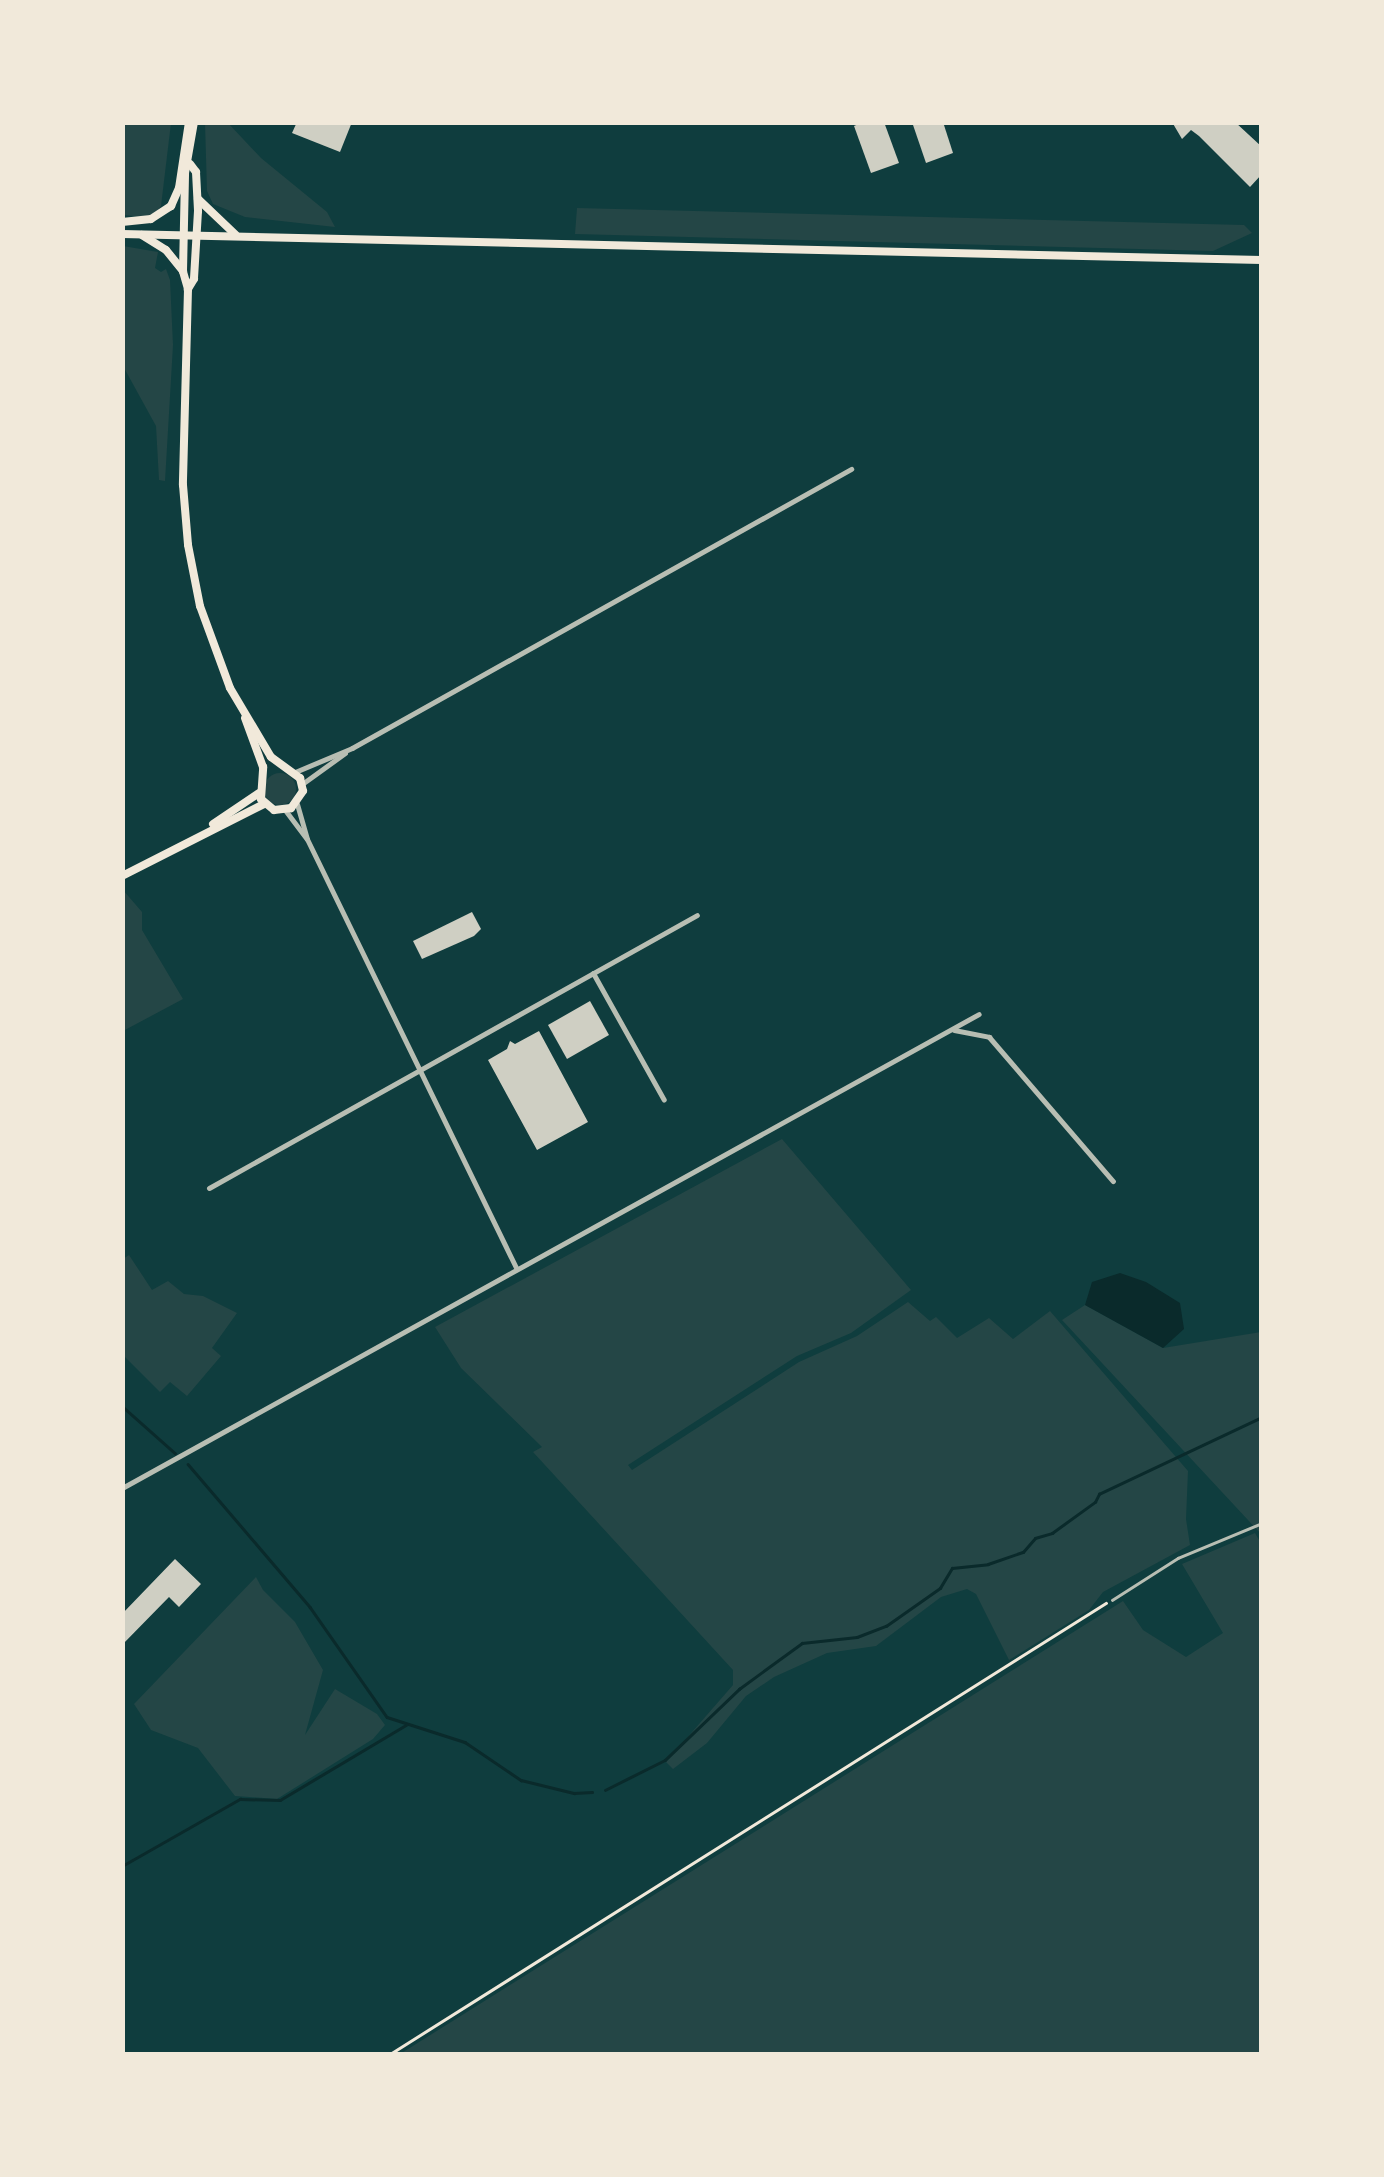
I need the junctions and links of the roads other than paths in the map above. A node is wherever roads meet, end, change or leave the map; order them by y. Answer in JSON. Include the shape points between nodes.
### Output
{"nodes":[{"id":1,"x":192,"y":122,"type":"edge"},
{"id":2,"x":190,"y":164,"type":"junction"},
{"id":3,"x":198,"y":199,"type":"junction"},
{"id":4,"x":122,"y":222,"type":"edge"},
{"id":5,"x":122,"y":234,"type":"edge"},
{"id":6,"x":142,"y":234,"type":"junction"},
{"id":7,"x":184,"y":234,"type":"junction"},
{"id":8,"x":198,"y":235,"type":"junction"},
{"id":9,"x":236,"y":235,"type":"junction"},
{"id":10,"x":1262,"y":260,"type":"edge"},
{"id":11,"x":183,"y":271,"type":"junction"},
{"id":12,"x":188,"y":289,"type":"junction"},
{"id":13,"x":851,"y":469,"type":"dead end"},
{"id":14,"x":245,"y":718,"type":"junction"},
{"id":15,"x":352,"y":748,"type":"junction"},
{"id":16,"x":281,"y":766,"type":"junction"},
{"id":17,"x":296,"y":772,"type":"junction"},
{"id":18,"x":264,"y":774,"type":"junction"},
{"id":19,"x":302,"y":784,"type":"junction"},
{"id":20,"x":259,"y":792,"type":"junction"},
{"id":21,"x":264,"y":804,"type":"junction"},
{"id":22,"x":296,"y":804,"type":"junction"},
{"id":23,"x":285,"y":810,"type":"junction"},
{"id":24,"x":200,"y":833,"type":"junction"},
{"id":25,"x":307,"y":839,"type":"junction"},
{"id":26,"x":122,"y":876,"type":"edge"},
{"id":27,"x":697,"y":914,"type":"dead end"},
{"id":28,"x":593,"y":973,"type":"junction"},
{"id":29,"x":980,"y":1014,"type":"dead end"},
{"id":30,"x":950,"y":1030,"type":"junction"},
{"id":31,"x":422,"y":1069,"type":"junction"},
{"id":32,"x":664,"y":1100,"type":"dead end"},
{"id":33,"x":1113,"y":1181,"type":"dead end"},
{"id":34,"x":209,"y":1188,"type":"dead end"},
{"id":35,"x":516,"y":1268,"type":"junction"},
{"id":36,"x":122,"y":1488,"type":"edge"},
{"id":37,"x":1262,"y":1523,"type":"edge"},
{"id":38,"x":1112,"y":1600,"type":"road end"}],
"edges":[{"from":1,"to":2,"type":"main road"},
{"from":1,"to":4,"type":"main road","via":[[171,206],[150,219]]},
{"from":2,"to":3,"type":"main road"},
{"from":2,"to":7,"type":"main road"},
{"from":3,"to":8,"type":"main road"},
{"from":3,"to":9,"type":"main road"},
{"from":5,"to":6,"type":"main road"},
{"from":6,"to":7,"type":"main road"},
{"from":6,"to":11,"type":"main road"},
{"from":7,"to":8,"type":"main road"},
{"from":7,"to":11,"type":"main road"},
{"from":8,"to":9,"type":"main road"},
{"from":8,"to":12,"type":"main road"},
{"from":9,"to":10,"type":"main road"},
{"from":11,"to":12,"type":"main road"},
{"from":12,"to":14,"type":"main road","via":[[188,545],[207,630]]},
{"from":13,"to":15,"type":"street"},
{"from":14,"to":16,"type":"main road"},
{"from":14,"to":18,"type":"main road"},
{"from":15,"to":17,"type":"street"},
{"from":15,"to":19,"type":"street"},
{"from":16,"to":17,"type":"main road"},
{"from":16,"to":18,"type":"main road"},
{"from":17,"to":19,"type":"main road"},
{"from":18,"to":20,"type":"main road"},
{"from":19,"to":22,"type":"main road"},
{"from":20,"to":21,"type":"main road"},
{"from":20,"to":24,"type":"main road"},
{"from":21,"to":23,"type":"main road"},
{"from":21,"to":24,"type":"main road"},
{"from":22,"to":23,"type":"main road"},
{"from":22,"to":25,"type":"street"},
{"from":23,"to":25,"type":"street"},
{"from":24,"to":26,"type":"main road"},
{"from":25,"to":31,"type":"street"},
{"from":27,"to":28,"type":"street"},
{"from":28,"to":31,"type":"street"},
{"from":28,"to":32,"type":"street"},
{"from":29,"to":30,"type":"street"},
{"from":30,"to":33,"type":"street","via":[[989,1037]]},
{"from":30,"to":35,"type":"street"},
{"from":31,"to":34,"type":"street"},
{"from":31,"to":35,"type":"street"},
{"from":35,"to":36,"type":"street"},
{"from":37,"to":38,"type":"lane","via":[[1178,1558]]}]}
